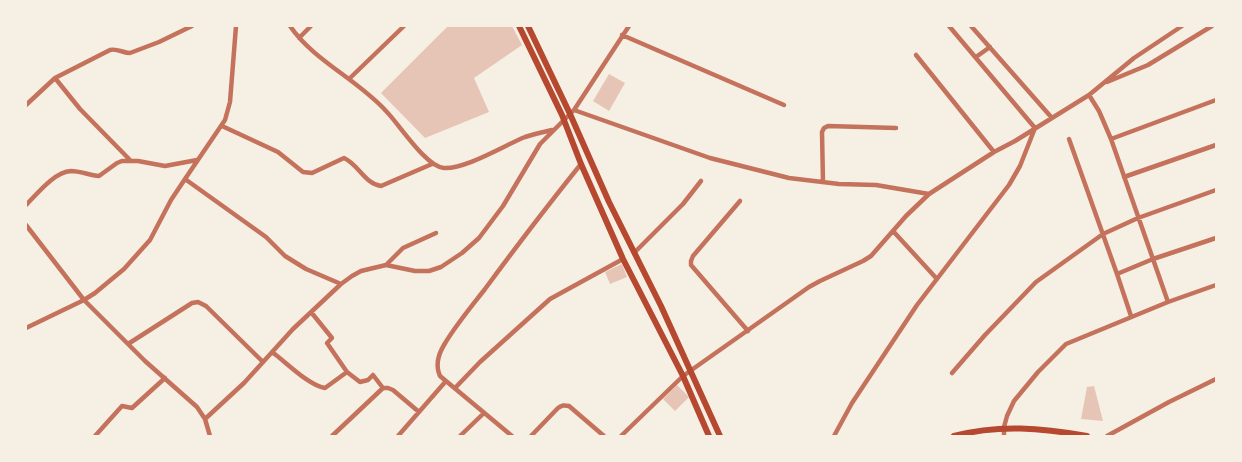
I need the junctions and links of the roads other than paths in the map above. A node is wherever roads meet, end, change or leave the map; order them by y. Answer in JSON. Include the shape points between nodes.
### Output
{"nodes":[{"id":1,"x":192,"y":26,"type":"edge"},
{"id":2,"x":236,"y":26,"type":"edge"},
{"id":3,"x":290,"y":26,"type":"edge"},
{"id":4,"x":311,"y":26,"type":"edge"},
{"id":5,"x":404,"y":26,"type":"edge"},
{"id":6,"x":519,"y":26,"type":"edge"},
{"id":7,"x":528,"y":26,"type":"edge"},
{"id":8,"x":628,"y":26,"type":"edge"},
{"id":9,"x":949,"y":26,"type":"edge"},
{"id":10,"x":971,"y":26,"type":"edge"},
{"id":11,"x":1170,"y":26,"type":"edge"},
{"id":12,"x":1182,"y":26,"type":"edge"},
{"id":13,"x":1212,"y":26,"type":"edge"},
{"id":14,"x":1174,"y":31,"type":"junction"},
{"id":15,"x":622,"y":34,"type":"junction"},
{"id":16,"x":299,"y":38,"type":"junction"},
{"id":17,"x":990,"y":47,"type":"junction"},
{"id":18,"x":916,"y":55,"type":"dead end"},
{"id":19,"x":976,"y":57,"type":"junction"},
{"id":20,"x":55,"y":78,"type":"junction"},
{"id":21,"x":349,"y":79,"type":"junction"},
{"id":22,"x":1102,"y":84,"type":"junction"},
{"id":23,"x":1089,"y":95,"type":"junction"},
{"id":24,"x":1216,"y":100,"type":"edge"},
{"id":25,"x":26,"y":105,"type":"edge"},
{"id":26,"x":784,"y":105,"type":"dead end"},
{"id":27,"x":572,"y":112,"type":"junction"},
{"id":28,"x":1052,"y":118,"type":"junction"},
{"id":29,"x":564,"y":121,"type":"junction"},
{"id":30,"x":222,"y":126,"type":"junction"},
{"id":31,"x":896,"y":128,"type":"dead end"},
{"id":32,"x":1035,"y":128,"type":"junction"},
{"id":33,"x":553,"y":129,"type":"junction"},
{"id":34,"x":1069,"y":139,"type":"dead end"},
{"id":35,"x":1111,"y":140,"type":"junction"},
{"id":36,"x":1216,"y":145,"type":"edge"},
{"id":37,"x":994,"y":152,"type":"junction"},
{"id":38,"x":130,"y":160,"type":"junction"},
{"id":39,"x":197,"y":160,"type":"junction"},
{"id":40,"x":432,"y":164,"type":"junction"},
{"id":41,"x":581,"y":164,"type":"junction"},
{"id":42,"x":1124,"y":177,"type":"junction"},
{"id":43,"x":185,"y":179,"type":"junction"},
{"id":44,"x":701,"y":182,"type":"dead end"},
{"id":45,"x":823,"y":182,"type":"junction"},
{"id":46,"x":1216,"y":190,"type":"edge"},
{"id":47,"x":929,"y":194,"type":"junction"},
{"id":48,"x":740,"y":201,"type":"dead end"},
{"id":49,"x":26,"y":205,"type":"edge"},
{"id":50,"x":1138,"y":218,"type":"junction"},
{"id":51,"x":26,"y":225,"type":"edge"},
{"id":52,"x":893,"y":231,"type":"junction"},
{"id":53,"x":436,"y":233,"type":"dead end"},
{"id":54,"x":1103,"y":234,"type":"junction"},
{"id":55,"x":1216,"y":238,"type":"edge"},
{"id":56,"x":634,"y":253,"type":"junction"},
{"id":57,"x":623,"y":259,"type":"junction"},
{"id":58,"x":1153,"y":259,"type":"junction"},
{"id":59,"x":386,"y":265,"type":"junction"},
{"id":60,"x":1117,"y":274,"type":"junction"},
{"id":61,"x":937,"y":279,"type":"junction"},
{"id":62,"x":341,"y":284,"type":"junction"},
{"id":63,"x":1216,"y":285,"type":"edge"},
{"id":64,"x":84,"y":300,"type":"junction"},
{"id":65,"x":1168,"y":302,"type":"junction"},
{"id":66,"x":311,"y":312,"type":"junction"},
{"id":67,"x":1131,"y":316,"type":"junction"},
{"id":68,"x":26,"y":328,"type":"edge"},
{"id":69,"x":748,"y":331,"type":"junction"},
{"id":70,"x":128,"y":344,"type":"junction"},
{"id":71,"x":273,"y":352,"type":"junction"},
{"id":72,"x":263,"y":362,"type":"junction"},
{"id":73,"x":691,"y":370,"type":"junction"},
{"id":74,"x":347,"y":372,"type":"junction"},
{"id":75,"x":952,"y":374,"type":"dead end"},
{"id":76,"x":682,"y":376,"type":"junction"},
{"id":77,"x":165,"y":378,"type":"junction"},
{"id":78,"x":1216,"y":379,"type":"edge"},
{"id":79,"x":446,"y":381,"type":"junction"},
{"id":80,"x":383,"y":388,"type":"junction"},
{"id":81,"x":455,"y":388,"type":"junction"},
{"id":82,"x":419,"y":412,"type":"junction"},
{"id":83,"x":484,"y":413,"type":"junction"},
{"id":84,"x":205,"y":419,"type":"junction"},
{"id":85,"x":1004,"y":428,"type":"junction"},
{"id":86,"x":95,"y":436,"type":"edge"},
{"id":87,"x":210,"y":436,"type":"edge"},
{"id":88,"x":332,"y":436,"type":"edge"},
{"id":89,"x":398,"y":436,"type":"edge"},
{"id":90,"x":460,"y":436,"type":"edge"},
{"id":91,"x":512,"y":436,"type":"edge"},
{"id":92,"x":531,"y":436,"type":"edge"},
{"id":93,"x":604,"y":436,"type":"edge"},
{"id":94,"x":621,"y":436,"type":"edge"},
{"id":95,"x":709,"y":436,"type":"edge"},
{"id":96,"x":720,"y":436,"type":"edge"},
{"id":97,"x":834,"y":436,"type":"edge"},
{"id":98,"x":954,"y":436,"type":"edge"},
{"id":99,"x":1004,"y":436,"type":"edge"},
{"id":100,"x":1087,"y":436,"type":"edge"},
{"id":101,"x":1107,"y":436,"type":"edge"}],
"edges":[{"from":1,"to":20,"type":"street","via":[[130,52],[110,50]]},
{"from":2,"to":30,"type":"street","via":[[230,102]]},
{"from":3,"to":16,"type":"street"},
{"from":4,"to":16,"type":"street"},
{"from":5,"to":21,"type":"street"},
{"from":6,"to":29,"type":"main road"},
{"from":7,"to":27,"type":"main road"},
{"from":8,"to":15,"type":"street"},
{"from":9,"to":19,"type":"street"},
{"from":10,"to":17,"type":"street"},
{"from":11,"to":14,"type":"street"},
{"from":12,"to":14,"type":"street"},
{"from":13,"to":22,"type":"street","via":[[1148,65]]},
{"from":14,"to":22,"type":"street"},
{"from":15,"to":26,"type":"street"},
{"from":15,"to":27,"type":"street"},
{"from":16,"to":21,"type":"street"},
{"from":17,"to":19,"type":"street"},
{"from":17,"to":28,"type":"street"},
{"from":18,"to":37,"type":"street"},
{"from":19,"to":32,"type":"street"},
{"from":20,"to":25,"type":"street"},
{"from":20,"to":38,"type":"street"},
{"from":21,"to":40,"type":"street","via":[[382,106]]},
{"from":22,"to":23,"type":"street"},
{"from":23,"to":28,"type":"street"},
{"from":23,"to":35,"type":"street"},
{"from":24,"to":35,"type":"street"},
{"from":27,"to":29,"type":"street"},
{"from":27,"to":45,"type":"street","via":[[710,158],[789,178]]},
{"from":27,"to":56,"type":"main road"},
{"from":28,"to":32,"type":"street"},
{"from":29,"to":33,"type":"street"},
{"from":29,"to":41,"type":"main road"},
{"from":30,"to":39,"type":"street"},
{"from":30,"to":40,"type":"street","via":[[278,152],[307,173],[344,158],[381,186]]},
{"from":31,"to":45,"type":"street","via":[[824,128]]},
{"from":32,"to":37,"type":"street"},
{"from":32,"to":61,"type":"street","via":[[1009,185]]},
{"from":33,"to":40,"type":"street","via":[[460,165],[445,168]]},
{"from":33,"to":59,"type":"street","via":[[533,153],[503,206],[462,253],[429,271]]},
{"from":34,"to":54,"type":"street"},
{"from":35,"to":42,"type":"street"},
{"from":36,"to":42,"type":"street"},
{"from":37,"to":47,"type":"street"},
{"from":38,"to":39,"type":"street","via":[[165,166]]},
{"from":38,"to":49,"type":"street","via":[[117,163],[99,176],[71,171],[60,174]]},
{"from":39,"to":43,"type":"street"},
{"from":41,"to":57,"type":"main road"},
{"from":41,"to":79,"type":"street","via":[[444,345],[437,368]]},
{"from":42,"to":50,"type":"street"},
{"from":43,"to":62,"type":"street","via":[[266,237],[285,256]]},
{"from":43,"to":64,"type":"street","via":[[147,244],[110,282]]},
{"from":44,"to":56,"type":"street"},
{"from":45,"to":47,"type":"street"},
{"from":46,"to":50,"type":"street"},
{"from":47,"to":52,"type":"street"},
{"from":48,"to":69,"type":"street","via":[[693,256],[691,265]]},
{"from":50,"to":54,"type":"street"},
{"from":50,"to":58,"type":"street"},
{"from":51,"to":64,"type":"street"},
{"from":52,"to":61,"type":"street"},
{"from":52,"to":69,"type":"street","via":[[871,256],[814,284]]},
{"from":53,"to":59,"type":"street","via":[[403,248]]},
{"from":54,"to":60,"type":"street"},
{"from":54,"to":75,"type":"street","via":[[1028,289]]},
{"from":55,"to":58,"type":"street"},
{"from":56,"to":73,"type":"main road"},
{"from":57,"to":76,"type":"main road"},
{"from":57,"to":81,"type":"street","via":[[550,299]]},
{"from":58,"to":60,"type":"street"},
{"from":58,"to":65,"type":"street"},
{"from":59,"to":62,"type":"street","via":[[361,271]]},
{"from":60,"to":67,"type":"street"},
{"from":61,"to":97,"type":"street"},
{"from":62,"to":66,"type":"street"},
{"from":63,"to":65,"type":"street"},
{"from":64,"to":68,"type":"street"},
{"from":64,"to":70,"type":"street"},
{"from":65,"to":67,"type":"street"},
{"from":66,"to":71,"type":"street"},
{"from":66,"to":74,"type":"street","via":[[332,338],[327,343]]},
{"from":67,"to":85,"type":"street","via":[[1061,348],[1014,401]]},
{"from":69,"to":73,"type":"street"},
{"from":70,"to":72,"type":"street","via":[[198,302]]},
{"from":70,"to":77,"type":"street"},
{"from":71,"to":72,"type":"street"},
{"from":71,"to":74,"type":"street","via":[[319,387],[325,388]]},
{"from":72,"to":84,"type":"street"},
{"from":73,"to":76,"type":"street"},
{"from":73,"to":96,"type":"main road"},
{"from":74,"to":80,"type":"street","via":[[360,382],[373,375]]},
{"from":76,"to":94,"type":"street"},
{"from":76,"to":95,"type":"main road"},
{"from":77,"to":84,"type":"street"},
{"from":77,"to":86,"type":"street","via":[[132,408],[122,406]]},
{"from":78,"to":101,"type":"street"},
{"from":79,"to":81,"type":"street"},
{"from":79,"to":82,"type":"street"},
{"from":80,"to":82,"type":"street","via":[[393,390]]},
{"from":80,"to":88,"type":"street"},
{"from":81,"to":83,"type":"street"},
{"from":82,"to":89,"type":"street"},
{"from":83,"to":90,"type":"street"},
{"from":83,"to":91,"type":"street"},
{"from":84,"to":87,"type":"street"},
{"from":85,"to":98,"type":"main road"},
{"from":85,"to":99,"type":"street"},
{"from":85,"to":100,"type":"main road"},
{"from":92,"to":93,"type":"street","via":[[565,405]]}]}
